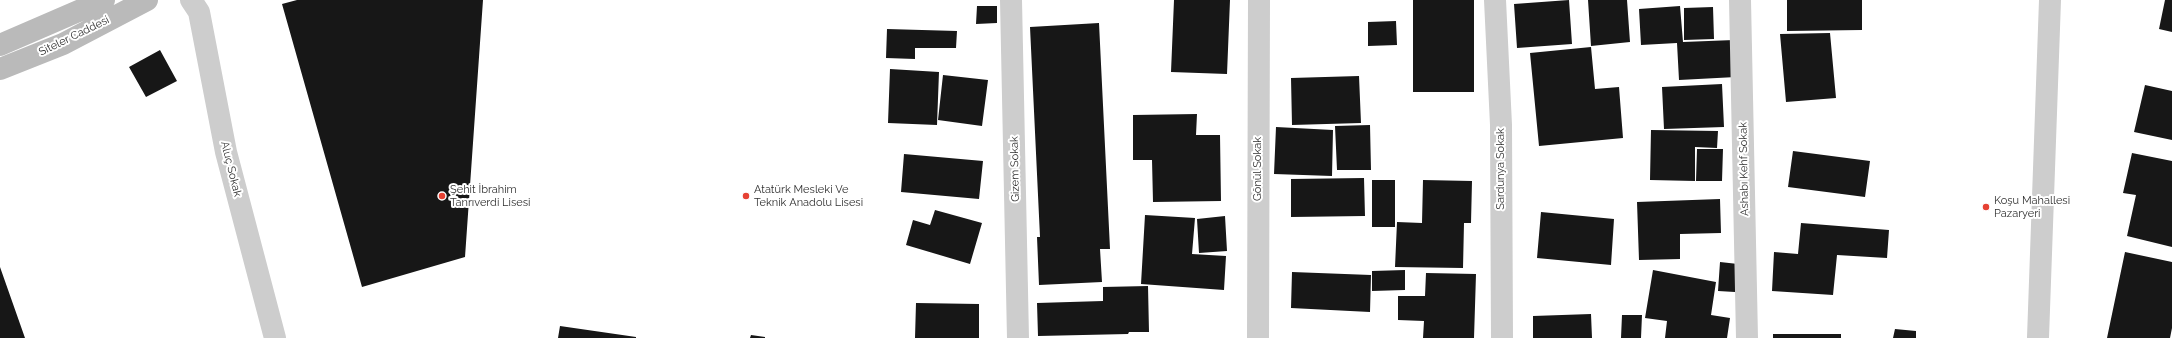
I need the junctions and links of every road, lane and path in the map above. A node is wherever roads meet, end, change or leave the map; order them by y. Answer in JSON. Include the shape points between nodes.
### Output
{"nodes":[{"id":1,"x":104,"y":0,"type":"edge"},
{"id":2,"x":147,"y":0,"type":"edge"},
{"id":3,"x":191,"y":0,"type":"edge"},
{"id":4,"x":1011,"y":0,"type":"edge"},
{"id":5,"x":1259,"y":0,"type":"edge"},
{"id":6,"x":1495,"y":0,"type":"edge"},
{"id":7,"x":1740,"y":0,"type":"edge"},
{"id":8,"x":2050,"y":0,"type":"edge"},
{"id":9,"x":0,"y":45,"type":"edge"},
{"id":10,"x":0,"y":69,"type":"edge"},
{"id":11,"x":275,"y":338,"type":"edge"},
{"id":12,"x":1018,"y":338,"type":"edge"},
{"id":13,"x":1258,"y":338,"type":"edge"},
{"id":14,"x":1502,"y":338,"type":"edge"},
{"id":15,"x":1747,"y":338,"type":"edge"},
{"id":16,"x":2038,"y":338,"type":"edge"}],
"edges":[{"from":1,"to":9,"type":"main road","name":"Siteler Caddesi"},
{"from":2,"to":10,"type":"main road","name":"Siteler Caddesi","via":[[63,44]]},
{"from":3,"to":11,"type":"street","name":"Aluç Sokak","via":[[199,12],[226,152]]},
{"from":4,"to":12,"type":"street","name":"Gizem Sokak"},
{"from":5,"to":13,"type":"street","name":"Gönül Sokak"},
{"from":6,"to":14,"type":"street","name":"Sardunya Sokak","via":[[1502,125]]},
{"from":7,"to":15,"type":"street","name":"Ashabı Kehf Sokak"},
{"from":8,"to":16,"type":"street"}]}
